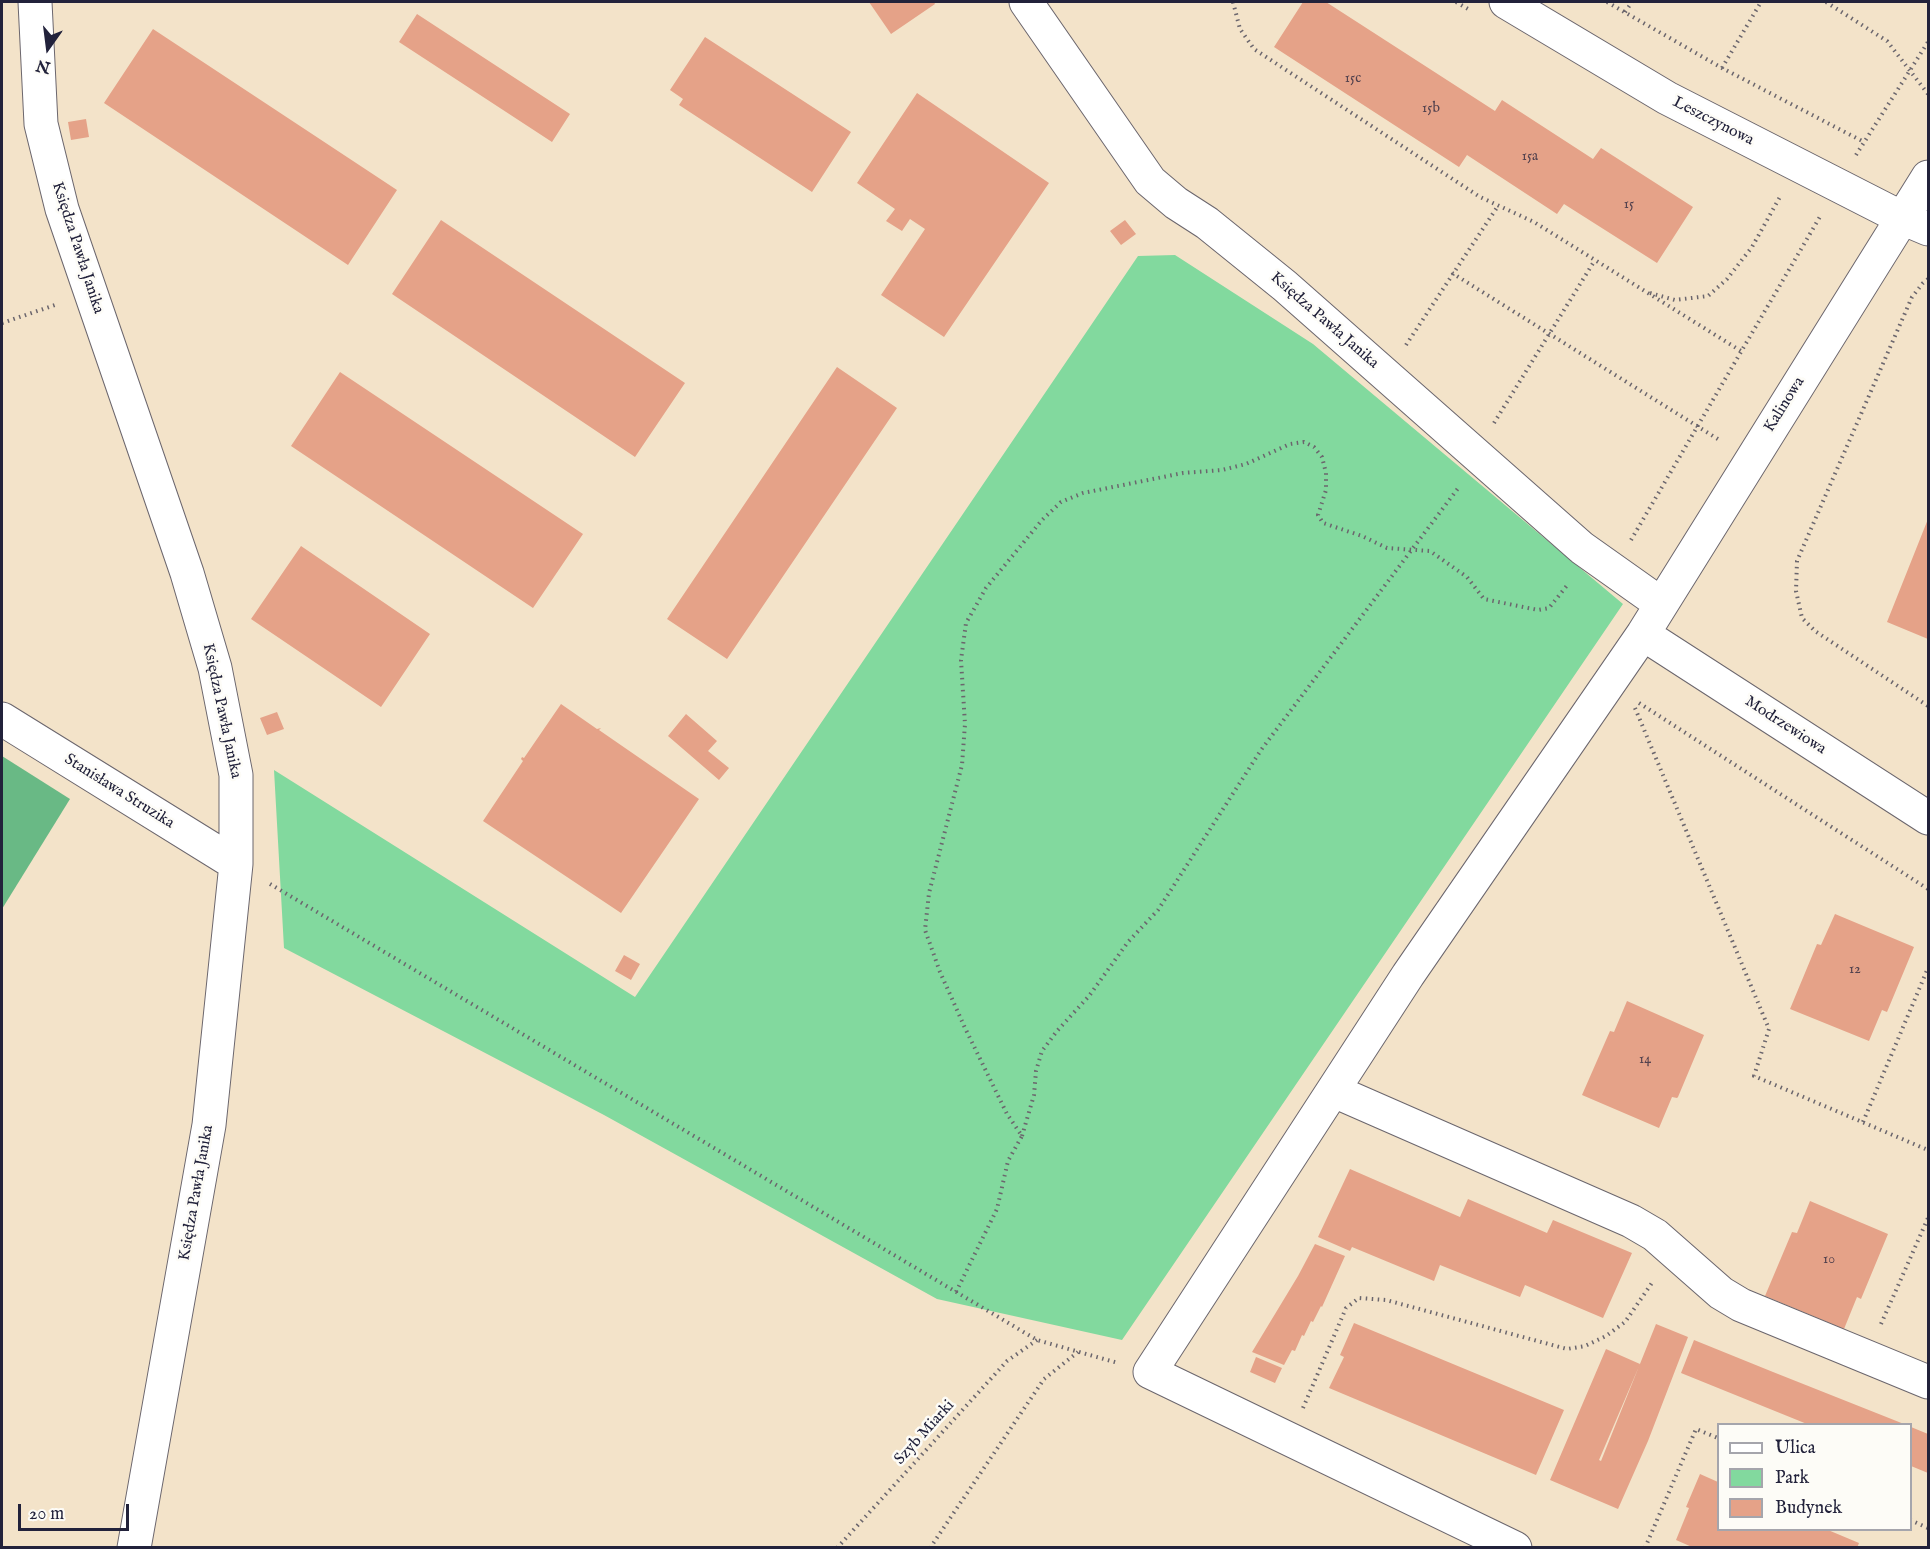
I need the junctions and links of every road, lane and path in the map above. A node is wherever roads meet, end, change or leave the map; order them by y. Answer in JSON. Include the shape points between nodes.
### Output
{"nodes":[{"id":1,"x":35,"y":2,"type":"edge"},
{"id":2,"x":1026,"y":2,"type":"edge"},
{"id":3,"x":1233,"y":2,"type":"edge"},
{"id":4,"x":1506,"y":2,"type":"edge"},
{"id":5,"x":1607,"y":2,"type":"edge"},
{"id":6,"x":1632,"y":2,"type":"edge"},
{"id":7,"x":1761,"y":2,"type":"edge"},
{"id":8,"x":1826,"y":2,"type":"edge"},
{"id":9,"x":1625,"y":12,"type":"junction"},
{"id":10,"x":1929,"y":42,"type":"edge"},
{"id":11,"x":1722,"y":68,"type":"junction"},
{"id":12,"x":1910,"y":71,"type":"junction"},
{"id":13,"x":1929,"y":94,"type":"edge"},
{"id":14,"x":1864,"y":142,"type":"junction"},
{"id":15,"x":1853,"y":160,"type":"dead end"},
{"id":16,"x":1929,"y":177,"type":"edge"},
{"id":17,"x":1787,"y":185,"type":"dead end"},
{"id":18,"x":1498,"y":206,"type":"junction"},
{"id":19,"x":1826,"y":207,"type":"dead end"},
{"id":20,"x":1915,"y":224,"type":"edge"},
{"id":21,"x":1595,"y":261,"type":"junction"},
{"id":22,"x":1452,"y":273,"type":"junction"},
{"id":23,"x":1929,"y":279,"type":"edge"},
{"id":24,"x":1646,"y":292,"type":"junction"},
{"id":25,"x":91,"y":294,"type":"junction"},
{"id":26,"x":2,"y":323,"type":"edge"},
{"id":27,"x":1549,"y":334,"type":"junction"},
{"id":28,"x":1741,"y":351,"type":"junction"},
{"id":29,"x":1386,"y":375,"type":"junction"},
{"id":30,"x":1697,"y":426,"type":"junction"},
{"id":31,"x":1490,"y":429,"type":"dead end"},
{"id":32,"x":1751,"y":460,"type":"junction"},
{"id":33,"x":1465,"y":478,"type":"dead end"},
{"id":34,"x":1411,"y":551,"type":"junction"},
{"id":35,"x":1603,"y":562,"type":"junction"},
{"id":36,"x":1662,"y":604,"type":"junction"},
{"id":37,"x":1642,"y":634,"type":"junction"},
{"id":38,"x":1929,"y":706,"type":"edge"},
{"id":39,"x":2,"y":719,"type":"edge"},
{"id":40,"x":1929,"y":818,"type":"edge"},
{"id":41,"x":236,"y":864,"type":"junction"},
{"id":42,"x":1929,"y":889,"type":"edge"},
{"id":43,"x":1929,"y":968,"type":"edge"},
{"id":44,"x":1334,"y":1090,"type":"junction"},
{"id":45,"x":1863,"y":1122,"type":"junction"},
{"id":46,"x":1022,"y":1136,"type":"junction"},
{"id":47,"x":1929,"y":1150,"type":"edge"},
{"id":48,"x":1929,"y":1218,"type":"edge"},
{"id":49,"x":1674,"y":1251,"type":"junction"},
{"id":50,"x":956,"y":1292,"type":"junction"},
{"id":51,"x":1037,"y":1340,"type":"junction"},
{"id":52,"x":1078,"y":1352,"type":"junction"},
{"id":53,"x":1867,"y":1357,"type":"junction"},
{"id":54,"x":1150,"y":1372,"type":"junction"},
{"id":55,"x":1929,"y":1382,"type":"edge"},
{"id":56,"x":1717,"y":1437,"type":"edge"},
{"id":57,"x":1290,"y":1439,"type":"junction"},
{"id":58,"x":1912,"y":1520,"type":"edge"},
{"id":59,"x":1929,"y":1528,"type":"edge"},
{"id":60,"x":134,"y":1548,"type":"edge"},
{"id":61,"x":837,"y":1548,"type":"edge"},
{"id":62,"x":930,"y":1548,"type":"edge"},
{"id":63,"x":1515,"y":1548,"type":"edge"},
{"id":64,"x":1645,"y":1548,"type":"edge"}],
"edges":[{"from":1,"to":25,"type":"street","name":"Księdza Pawła Janika","via":[[41,124],[62,209]]},
{"from":2,"to":29,"type":"street","name":"Księdza Pawła Janika","via":[[1150,181],[1285,286]]},
{"from":3,"to":18,"type":"path","via":[[1240,29],[1254,49]]},
{"from":4,"to":20,"type":"street","name":"Leszczynowa","via":[[1667,98]]},
{"from":5,"to":9,"type":"path"},
{"from":6,"to":9,"type":"path"},
{"from":7,"to":11,"type":"path"},
{"from":8,"to":12,"type":"path","via":[[1887,41]]},
{"from":9,"to":11,"type":"path"},
{"from":10,"to":12,"type":"path"},
{"from":11,"to":14,"type":"path"},
{"from":12,"to":13,"type":"path"},
{"from":12,"to":14,"type":"path"},
{"from":14,"to":15,"type":"path"},
{"from":16,"to":20,"type":"street","name":"Kalinowa"},
{"from":17,"to":24,"type":"path","via":[[1752,247],[1708,296],[1675,300]]},
{"from":18,"to":21,"type":"path","via":[[1534,222]]},
{"from":18,"to":22,"type":"path"},
{"from":19,"to":28,"type":"path"},
{"from":20,"to":32,"type":"street","name":"Kalinowa"},
{"from":21,"to":24,"type":"path"},
{"from":21,"to":27,"type":"path"},
{"from":22,"to":27,"type":"path"},
{"from":22,"to":29,"type":"path"},
{"from":23,"to":38,"type":"path","via":[[1912,297],[1797,561],[1796,591],[1802,618],[1815,631]]},
{"from":24,"to":28,"type":"path"},
{"from":25,"to":26,"type":"path"},
{"from":25,"to":41,"type":"street","name":"Księdza Pawła Janika","via":[[187,573],[215,668],[236,775]]},
{"from":27,"to":30,"type":"path"},
{"from":27,"to":31,"type":"path"},
{"from":28,"to":30,"type":"path"},
{"from":29,"to":35,"type":"street","name":"Księdza Pawła Janika"},
{"from":30,"to":32,"type":"path"},
{"from":30,"to":35,"type":"path"},
{"from":32,"to":36,"type":"street","name":"Kalinowa"},
{"from":33,"to":34,"type":"path"},
{"from":34,"to":35,"type":"path","via":[[1430,551],[1467,578],[1484,599],[1538,610],[1549,608]]},
{"from":34,"to":46,"type":"path","via":[[1261,750],[1158,910],[1042,1051]]},
{"from":34,"to":46,"type":"path","via":[[1386,548],[1323,523],[1318,515],[1326,490],[1326,473],[1322,457],[1304,442],[1222,470],[1184,473],[1083,493],[1062,502],[1042,520],[986,588],[966,622],[961,660],[965,724],[962,765],[929,894],[926,930],[965,1028]]},
{"from":35,"to":36,"type":"street","name":"Księdza Pawła Janika"},
{"from":36,"to":37,"type":"street","name":"Kalinowa"},
{"from":37,"to":40,"type":"street","name":"Modrzewiowa"},
{"from":37,"to":44,"type":"street","name":"Kalinowa","via":[[1408,975]]},
{"from":39,"to":41,"type":"street","name":"Stanisława Struzika"},
{"from":41,"to":50,"type":"path"},
{"from":41,"to":60,"type":"street","name":"Księdza Pawła Janika","via":[[209,1125]]},
{"from":42,"to":45,"type":"path","via":[[1631,699],[1769,1029],[1754,1076]]},
{"from":43,"to":45,"type":"path"},
{"from":44,"to":49,"type":"street","via":[[1631,1221]]},
{"from":44,"to":54,"type":"street","name":"Kalinowa"},
{"from":45,"to":47,"type":"path"},
{"from":46,"to":50,"type":"path","via":[[1008,1161],[997,1209]]},
{"from":48,"to":53,"type":"path"},
{"from":49,"to":53,"type":"street","via":[[1720,1293],[1741,1305]]},
{"from":49,"to":57,"type":"path","via":[[1625,1323],[1585,1346],[1567,1349],[1386,1300],[1359,1298],[1346,1308]]},
{"from":50,"to":51,"type":"path"},
{"from":51,"to":52,"type":"path"},
{"from":51,"to":61,"type":"path","name":"Szyb Miarki","via":[[1007,1361]]},
{"from":52,"to":54,"type":"path"},
{"from":52,"to":62,"type":"path","via":[[1044,1379]]},
{"from":53,"to":55,"type":"street"},
{"from":54,"to":57,"type":"street"},
{"from":56,"to":64,"type":"path","via":[[1696,1428]]},
{"from":57,"to":63,"type":"street"},
{"from":58,"to":59,"type":"path"}]}
